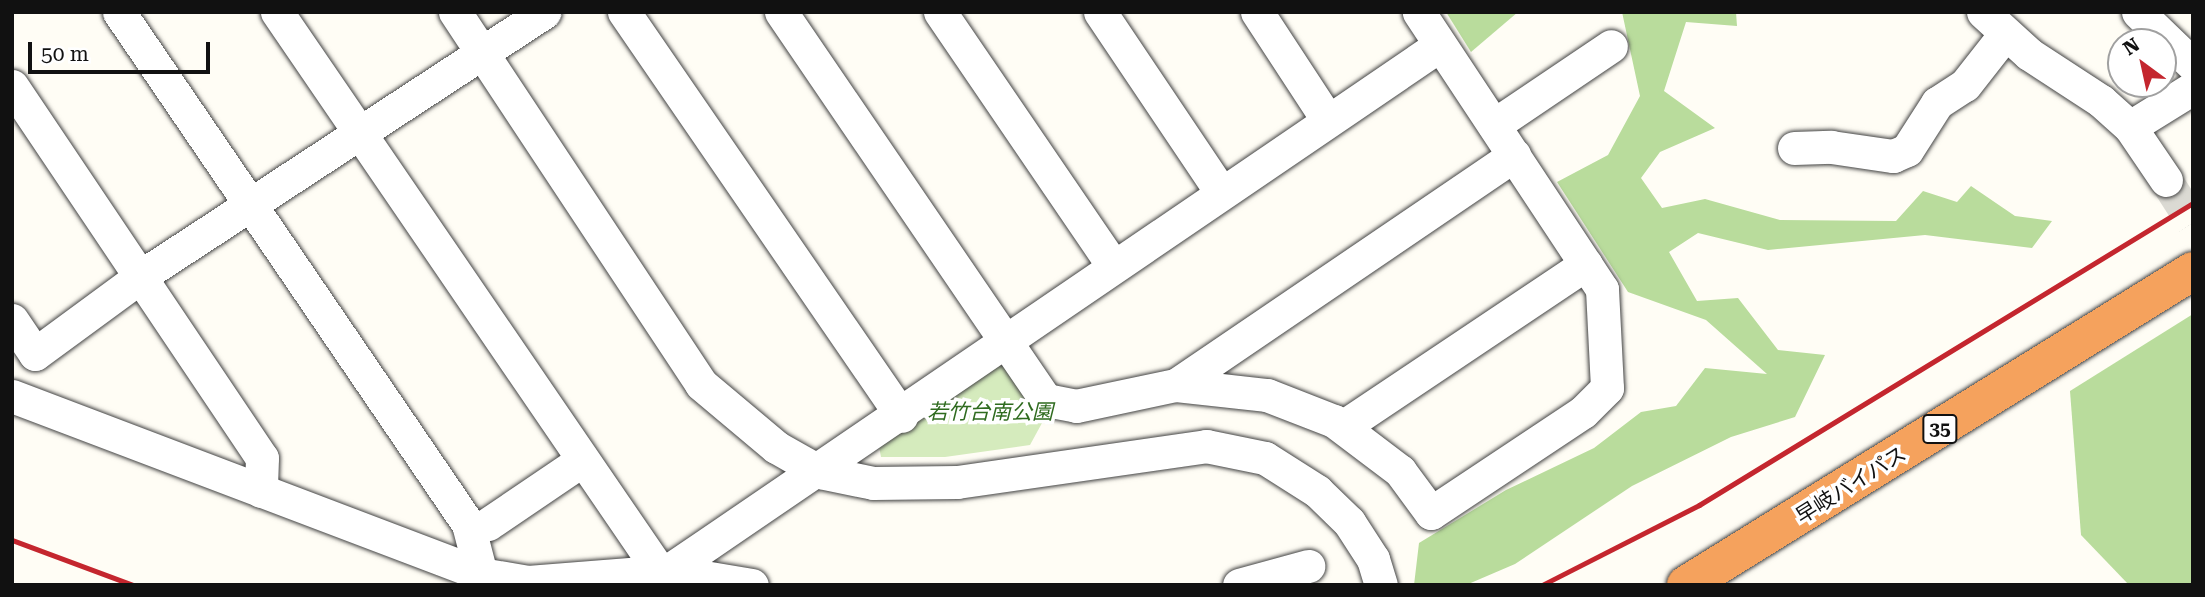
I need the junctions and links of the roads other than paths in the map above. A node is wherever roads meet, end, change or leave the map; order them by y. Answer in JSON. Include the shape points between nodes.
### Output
{"nodes":[{"id":1,"x":119,"y":12,"type":"edge"},
{"id":2,"x":277,"y":12,"type":"edge"},
{"id":3,"x":455,"y":12,"type":"edge"},
{"id":4,"x":544,"y":12,"type":"edge"},
{"id":5,"x":624,"y":12,"type":"edge"},
{"id":6,"x":781,"y":12,"type":"edge"},
{"id":7,"x":940,"y":12,"type":"edge"},
{"id":8,"x":1100,"y":12,"type":"edge"},
{"id":9,"x":1257,"y":12,"type":"edge"},
{"id":10,"x":1419,"y":12,"type":"edge"},
{"id":11,"x":2138,"y":12,"type":"edge"},
{"id":12,"x":1994,"y":23,"type":"edge"},
{"id":13,"x":1440,"y":45,"type":"junction"},
{"id":14,"x":1611,"y":46,"type":"dead end"},
{"id":15,"x":484,"y":53,"type":"junction"},
{"id":16,"x":2193,"y":65,"type":"edge"},
{"id":17,"x":12,"y":86,"type":"edge"},
{"id":18,"x":2193,"y":88,"type":"edge"},
{"id":19,"x":1327,"y":119,"type":"junction"},
{"id":20,"x":1494,"y":125,"type":"junction"},
{"id":21,"x":2130,"y":127,"type":"junction"},
{"id":22,"x":359,"y":135,"type":"junction"},
{"id":23,"x":1794,"y":148,"type":"dead end"},
{"id":24,"x":1514,"y":155,"type":"junction"},
{"id":25,"x":2166,"y":180,"type":"tunnel mouth"},
{"id":26,"x":1221,"y":192,"type":"junction"},
{"id":27,"x":253,"y":206,"type":"junction"},
{"id":28,"x":1586,"y":264,"type":"junction"},
{"id":29,"x":1113,"y":266,"type":"junction"},
{"id":30,"x":2193,"y":271,"type":"edge"},
{"id":31,"x":141,"y":276,"type":"junction"},
{"id":32,"x":12,"y":320,"type":"edge"},
{"id":33,"x":1007,"y":342,"type":"junction"},
{"id":34,"x":24,"y":350,"type":"edge"},
{"id":35,"x":1176,"y":385,"type":"junction"},
{"id":36,"x":12,"y":397,"type":"edge"},
{"id":37,"x":902,"y":416,"type":"junction"},
{"id":38,"x":1344,"y":426,"type":"junction"},
{"id":39,"x":581,"y":461,"type":"junction"},
{"id":40,"x":820,"y":472,"type":"junction"},
{"id":41,"x":261,"y":491,"type":"junction"},
{"id":42,"x":488,"y":524,"type":"dead end"},
{"id":43,"x":1308,"y":566,"type":"dead end"},
{"id":44,"x":664,"y":572,"type":"junction"},
{"id":45,"x":1377,"y":572,"type":"edge"},
{"id":46,"x":481,"y":574,"type":"junction"},
{"id":47,"x":752,"y":585,"type":"edge"},
{"id":48,"x":1239,"y":585,"type":"edge"},
{"id":49,"x":1686,"y":585,"type":"edge"}],
"edges":[{"from":1,"to":27,"type":"street"},
{"from":2,"to":22,"type":"street"},
{"from":3,"to":15,"type":"street"},
{"from":4,"to":15,"type":"street"},
{"from":5,"to":37,"type":"street"},
{"from":6,"to":33,"type":"street"},
{"from":7,"to":29,"type":"street"},
{"from":8,"to":26,"type":"street"},
{"from":9,"to":19,"type":"street"},
{"from":10,"to":13,"type":"street"},
{"from":11,"to":16,"type":"street"},
{"from":12,"to":21,"type":"street"},
{"from":12,"to":23,"type":"street","via":[[1965,85],[1937,103],[1907,150],[1893,156],[1831,147]]},
{"from":13,"to":19,"type":"street"},
{"from":13,"to":20,"type":"street"},
{"from":14,"to":20,"type":"street"},
{"from":15,"to":22,"type":"street"},
{"from":15,"to":40,"type":"street","via":[[701,384],[776,447]]},
{"from":17,"to":31,"type":"street"},
{"from":18,"to":21,"type":"street"},
{"from":19,"to":26,"type":"street"},
{"from":20,"to":24,"type":"street"},
{"from":21,"to":25,"type":"street"},
{"from":22,"to":27,"type":"street"},
{"from":22,"to":39,"type":"street"},
{"from":24,"to":28,"type":"street"},
{"from":24,"to":35,"type":"street"},
{"from":26,"to":29,"type":"street"},
{"from":27,"to":31,"type":"street"},
{"from":27,"to":46,"type":"street","via":[[468,524]]},
{"from":28,"to":38,"type":"street"},
{"from":28,"to":38,"type":"street","via":[[1602,289],[1608,358],[1607,388],[1583,412],[1431,513],[1400,471]]},
{"from":29,"to":33,"type":"street"},
{"from":30,"to":49,"type":"highway","name":"早岐バイパス","number":"35"},
{"from":31,"to":34,"type":"street"},
{"from":31,"to":41,"type":"street","via":[[262,458]]},
{"from":32,"to":34,"type":"street"},
{"from":33,"to":35,"type":"street","via":[[1046,400],[1076,406]]},
{"from":33,"to":37,"type":"street"},
{"from":35,"to":38,"type":"street","via":[[1267,395]]},
{"from":36,"to":41,"type":"street"},
{"from":37,"to":40,"type":"street"},
{"from":39,"to":42,"type":"street"},
{"from":39,"to":44,"type":"street"},
{"from":40,"to":44,"type":"street"},
{"from":40,"to":45,"type":"street","via":[[873,483],[957,482],[1206,446],[1265,457],[1317,491],[1349,522]]},
{"from":41,"to":46,"type":"street"},
{"from":43,"to":48,"type":"street"},
{"from":44,"to":46,"type":"street","via":[[528,582]]},
{"from":44,"to":47,"type":"street"}]}
